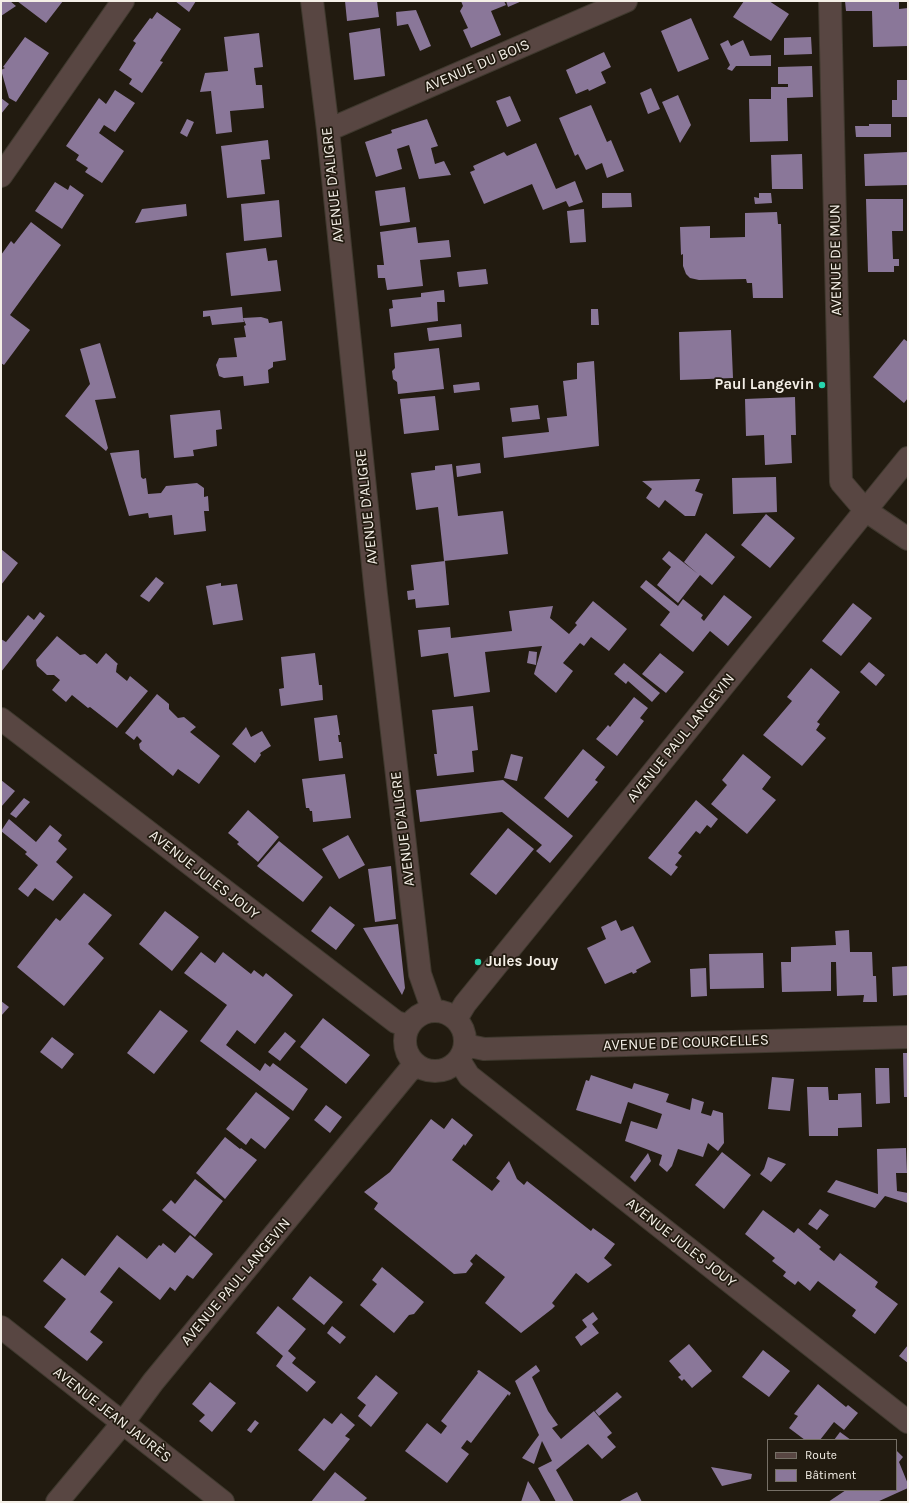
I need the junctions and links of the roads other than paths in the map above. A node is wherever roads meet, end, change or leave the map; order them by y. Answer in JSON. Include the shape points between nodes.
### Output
{"nodes":[{"id":1,"x":123,"y":1,"type":"edge"},
{"id":2,"x":312,"y":1,"type":"edge"},
{"id":3,"x":626,"y":1,"type":"edge"},
{"id":4,"x":830,"y":1,"type":"edge"},
{"id":5,"x":328,"y":130,"type":"junction"},
{"id":6,"x":1,"y":176,"type":"edge"},
{"id":7,"x":908,"y":458,"type":"edge"},
{"id":8,"x":864,"y":510,"type":"junction"},
{"id":9,"x":908,"y":539,"type":"edge"},
{"id":10,"x":1,"y":719,"type":"edge"},
{"id":11,"x":433,"y":1011,"type":"junction"},
{"id":12,"x":456,"y":1019,"type":"junction"},
{"id":13,"x":409,"y":1026,"type":"junction"},
{"id":14,"x":908,"y":1036,"type":"edge"},
{"id":15,"x":462,"y":1052,"type":"junction"},
{"id":16,"x":418,"y":1066,"type":"junction"},
{"id":17,"x":1,"y":1327,"type":"edge"},
{"id":18,"x":908,"y":1422,"type":"edge"},
{"id":19,"x":122,"y":1424,"type":"junction"},
{"id":20,"x":57,"y":1502,"type":"edge"},
{"id":21,"x":223,"y":1502,"type":"edge"}],
"edges":[{"from":1,"to":6,"type":"street"},
{"from":2,"to":5,"type":"street","name":"AVENUE D'ALIGRE"},
{"from":3,"to":5,"type":"street","name":"AVENUE DU BOIS"},
{"from":4,"to":8,"type":"street","name":"AVENUE DE MUN","via":[[842,482]]},
{"from":5,"to":11,"type":"street","name":"AVENUE D'ALIGRE","via":[[376,594],[420,974]]},
{"from":7,"to":8,"type":"street","name":"AVENUE PAUL LANGEVIN"},
{"from":8,"to":9,"type":"street","name":"AVENUE DE MUN"},
{"from":8,"to":12,"type":"street","name":"AVENUE PAUL LANGEVIN","via":[[465,1004]]},
{"from":10,"to":13,"type":"street","name":"AVENUE JULES JOUY","via":[[396,1022]]},
{"from":11,"to":12,"type":"street","via":[[449,1014]]},
{"from":11,"to":13,"type":"street","via":[[417,1017]]},
{"from":12,"to":15,"type":"street","via":[[465,1036]]},
{"from":13,"to":16,"type":"street","via":[[407,1050]]},
{"from":14,"to":15,"type":"street","name":"AVENUE DE COURCELLES","via":[[484,1049]]},
{"from":15,"to":16,"type":"street","via":[[452,1066],[444,1070]]},
{"from":15,"to":18,"type":"street","name":"AVENUE JULES JOUY","via":[[470,1076]]},
{"from":16,"to":19,"type":"street","name":"AVENUE PAUL LANGEVIN","via":[[409,1071],[399,1083],[153,1382]]},
{"from":17,"to":19,"type":"street","name":"AVENUE JEAN JAURÈS"},
{"from":19,"to":20,"type":"street","name":"AVENUE PAUL LANGEVIN"},
{"from":19,"to":21,"type":"street","name":"AVENUE JEAN JAURÈS"}]}
